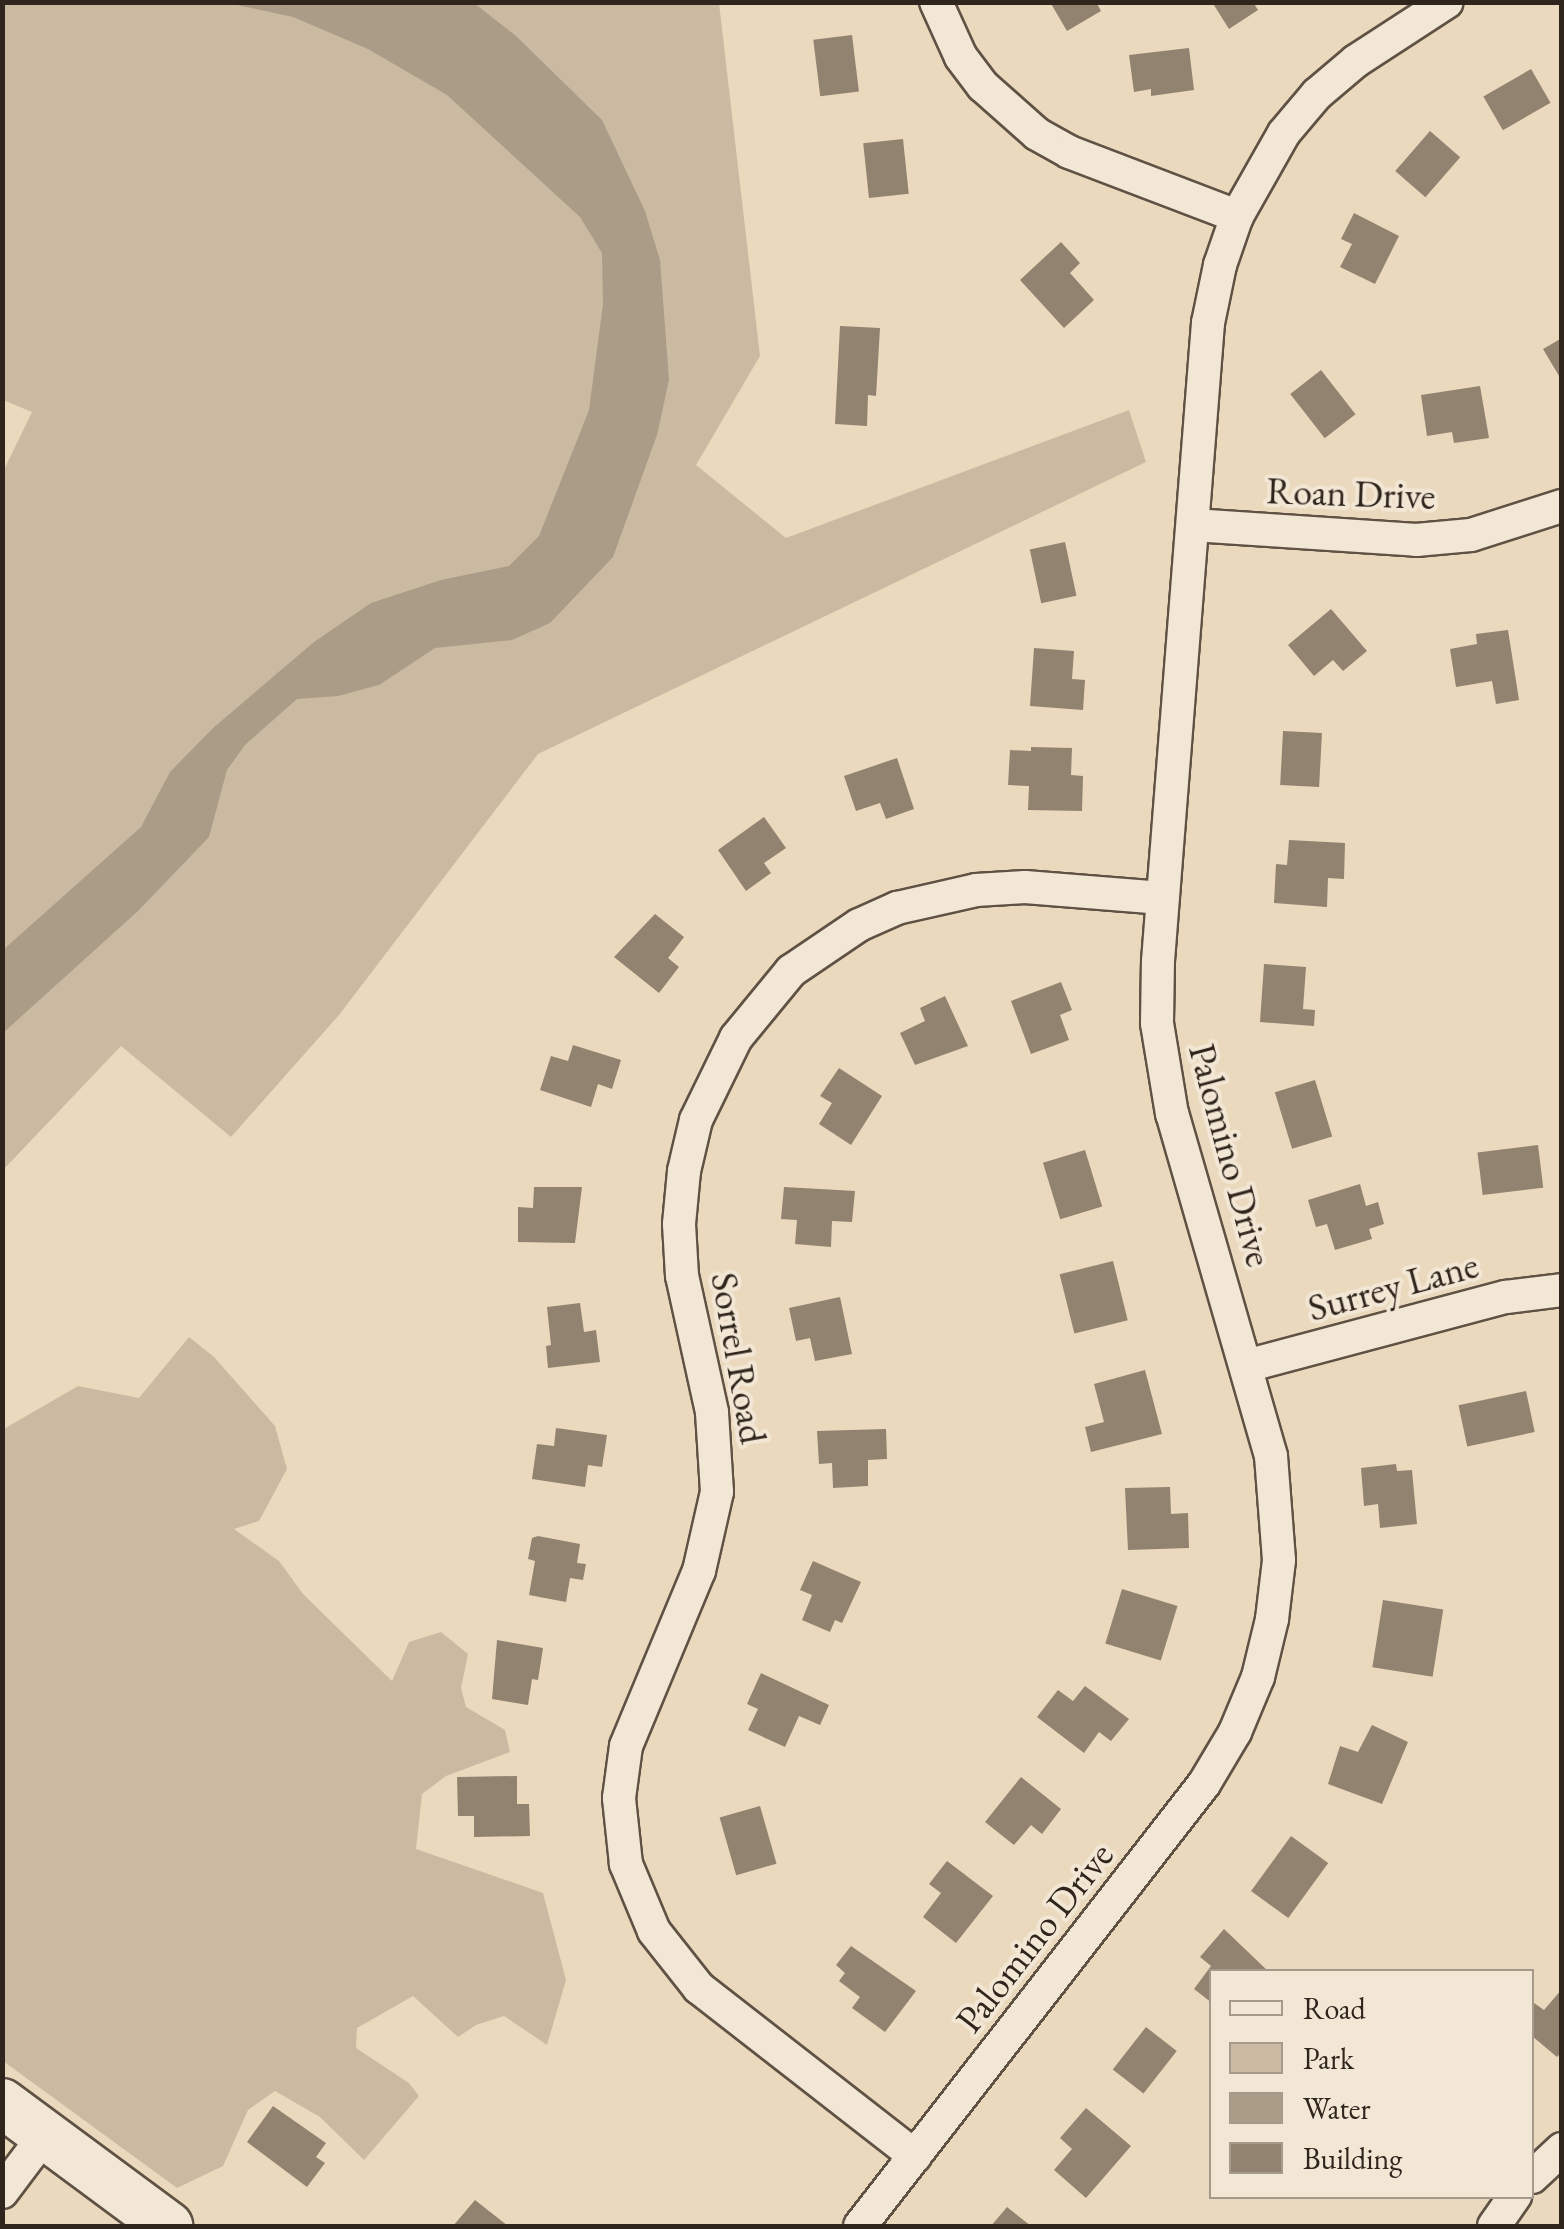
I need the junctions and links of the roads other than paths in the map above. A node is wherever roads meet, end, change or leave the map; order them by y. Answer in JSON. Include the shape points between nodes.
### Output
{"nodes":[{"id":1,"x":936,"y":2,"type":"edge"},
{"id":2,"x":1447,"y":2,"type":"edge"},
{"id":3,"x":1237,"y":216,"type":"junction"},
{"id":4,"x":1562,"y":506,"type":"edge"},
{"id":5,"x":1193,"y":525,"type":"junction"},
{"id":6,"x":1163,"y":898,"type":"junction"},
{"id":7,"x":1562,"y":1290,"type":"edge"},
{"id":8,"x":1246,"y":1366,"type":"junction"},
{"id":9,"x":2,"y":2102,"type":"edge"},
{"id":10,"x":45,"y":2135,"type":"junction"},
{"id":11,"x":1562,"y":2149,"type":"edge"},
{"id":12,"x":915,"y":2156,"type":"junction"},
{"id":13,"x":1534,"y":2175,"type":"edge"},
{"id":14,"x":2,"y":2192,"type":"edge"},
{"id":15,"x":1513,"y":2199,"type":"edge"},
{"id":16,"x":168,"y":2226,"type":"edge"},
{"id":17,"x":860,"y":2226,"type":"edge"},
{"id":18,"x":1494,"y":2226,"type":"edge"}],
"edges":[{"from":1,"to":3,"type":"street","via":[[961,57],[983,86],[1037,134]]},
{"from":2,"to":3,"type":"street","name":"Palomino Drive","via":[[1317,94],[1276,144]]},
{"from":3,"to":5,"type":"street","name":"Palomino Drive","via":[[1208,324]]},
{"from":4,"to":5,"type":"street","name":"Roan Drive","via":[[1470,535],[1416,540]]},
{"from":5,"to":6,"type":"street","name":"Palomino Drive"},
{"from":6,"to":8,"type":"street","name":"Palomino Drive","via":[[1157,1023],[1165,1084]]},
{"from":6,"to":12,"type":"street","name":"Sorrel Road","via":[[976,890],[897,908],[859,925],[792,971],[736,1038],[696,1120],[684,1171],[682,1276],[712,1412],[717,1492],[699,1571],[626,1746],[619,1798],[626,1864],[654,1931],[700,1988]]},
{"from":7,"to":8,"type":"street","name":"Surrey Lane","via":[[1506,1296]]},
{"from":8,"to":12,"type":"street","name":"Palomino Drive","via":[[1271,1456],[1279,1560],[1263,1658],[1235,1732],[1204,1784]]},
{"from":9,"to":10,"type":"street"},
{"from":10,"to":14,"type":"street"},
{"from":10,"to":16,"type":"street"},
{"from":11,"to":13,"type":"street"},
{"from":12,"to":17,"type":"street","name":"Palomino Drive"},
{"from":15,"to":18,"type":"street"}]}
